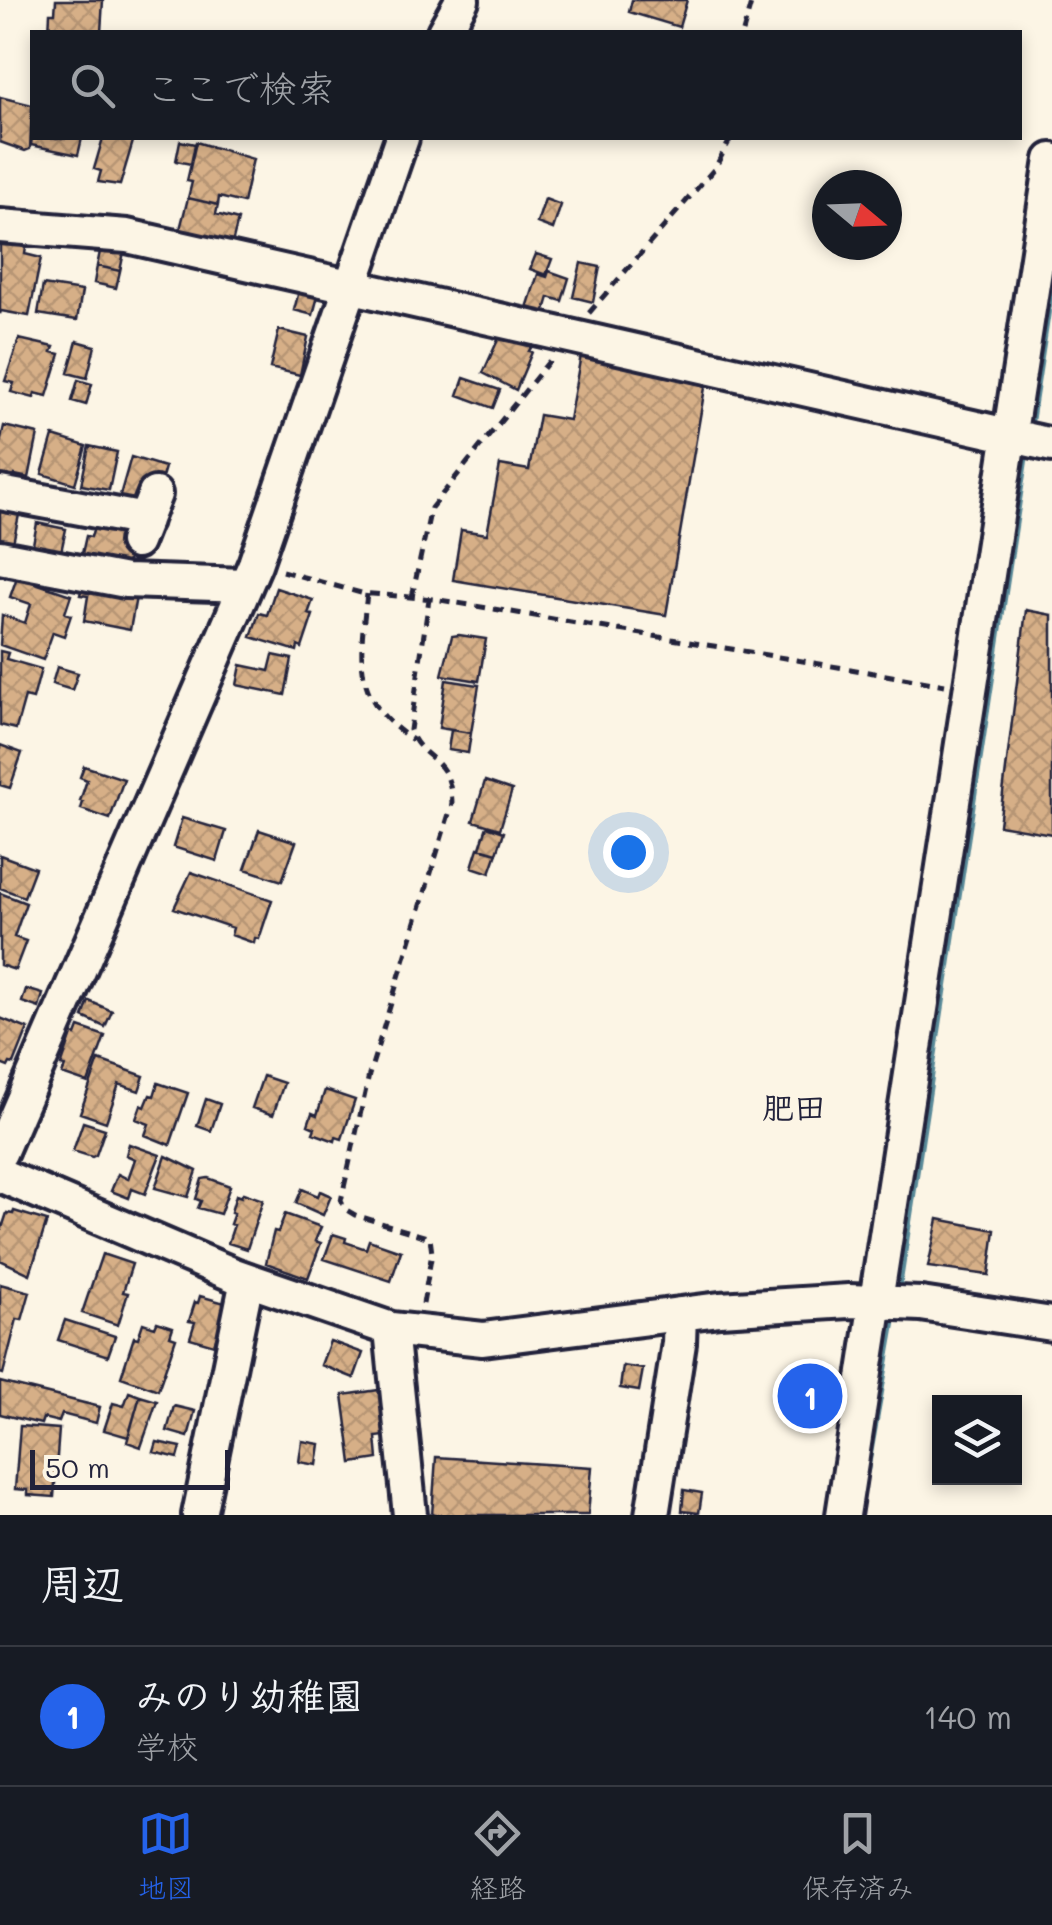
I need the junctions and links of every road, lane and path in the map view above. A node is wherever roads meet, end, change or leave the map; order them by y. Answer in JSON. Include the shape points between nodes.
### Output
{"nodes":[{"id":1,"x":462,"y":0,"type":"edge"},
{"id":2,"x":752,"y":0,"type":"edge"},
{"id":3,"x":445,"y":30,"type":"edge"},
{"id":4,"x":744,"y":30,"type":"edge"},
{"id":5,"x":401,"y":140,"type":"edge"},
{"id":6,"x":730,"y":140,"type":"edge"},
{"id":7,"x":1052,"y":160,"type":"edge"},
{"id":8,"x":0,"y":226,"type":"edge"},
{"id":9,"x":352,"y":287,"type":"junction"},
{"id":10,"x":571,"y":334,"type":"junction"},
{"id":11,"x":1030,"y":440,"type":"edge"},
{"id":12,"x":0,"y":493,"type":"edge"},
{"id":13,"x":145,"y":518,"type":"dead end"},
{"id":14,"x":0,"y":557,"type":"edge"},
{"id":15,"x":250,"y":574,"type":"junction"},
{"id":16,"x":366,"y":594,"type":"junction"},
{"id":17,"x":412,"y":597,"type":"junction"},
{"id":18,"x":429,"y":599,"type":"junction"},
{"id":19,"x":972,"y":690,"type":"junction"},
{"id":20,"x":413,"y":740,"type":"junction"},
{"id":21,"x":0,"y":1153,"type":"edge"},
{"id":22,"x":0,"y":1175,"type":"edge"},
{"id":23,"x":248,"y":1280,"type":"junction"},
{"id":24,"x":892,"y":1302,"type":"junction"},
{"id":25,"x":680,"y":1314,"type":"junction"},
{"id":26,"x":1052,"y":1324,"type":"edge"},
{"id":27,"x":405,"y":1331,"type":"junction"},
{"id":28,"x":199,"y":1515,"type":"edge"},
{"id":29,"x":410,"y":1515,"type":"edge"},
{"id":30,"x":652,"y":1515,"type":"edge"},
{"id":31,"x":843,"y":1515,"type":"edge"}],
"edges":[{"from":1,"to":3,"type":"street"},
{"from":2,"to":4,"type":"path"},
{"from":5,"to":9,"type":"street"},
{"from":6,"to":10,"type":"path","via":[[715,168]]},
{"from":7,"to":11,"type":"street"},
{"from":8,"to":9,"type":"street","via":[[127,236]]},
{"from":9,"to":10,"type":"street"},
{"from":9,"to":15,"type":"street"},
{"from":10,"to":11,"type":"street"},
{"from":10,"to":17,"type":"path","via":[[431,508]]},
{"from":11,"to":19,"type":"street"},
{"from":12,"to":13,"type":"street"},
{"from":14,"to":15,"type":"street","via":[[126,580]]},
{"from":15,"to":16,"type":"path"},
{"from":15,"to":21,"type":"street"},
{"from":16,"to":17,"type":"path"},
{"from":16,"to":20,"type":"path","via":[[365,685],[378,712]]},
{"from":17,"to":18,"type":"path"},
{"from":18,"to":19,"type":"path"},
{"from":18,"to":20,"type":"path","via":[[410,716]]},
{"from":19,"to":24,"type":"street"},
{"from":20,"to":27,"type":"path","via":[[444,768],[452,804],[369,1075],[340,1202],[355,1215],[430,1238],[432,1253]]},
{"from":22,"to":23,"type":"street"},
{"from":23,"to":27,"type":"street"},
{"from":23,"to":28,"type":"street"},
{"from":24,"to":25,"type":"street","via":[[820,1301]]},
{"from":24,"to":26,"type":"street"},
{"from":24,"to":31,"type":"street"},
{"from":25,"to":27,"type":"street","via":[[483,1339]]},
{"from":25,"to":30,"type":"street"},
{"from":27,"to":29,"type":"street"}]}
